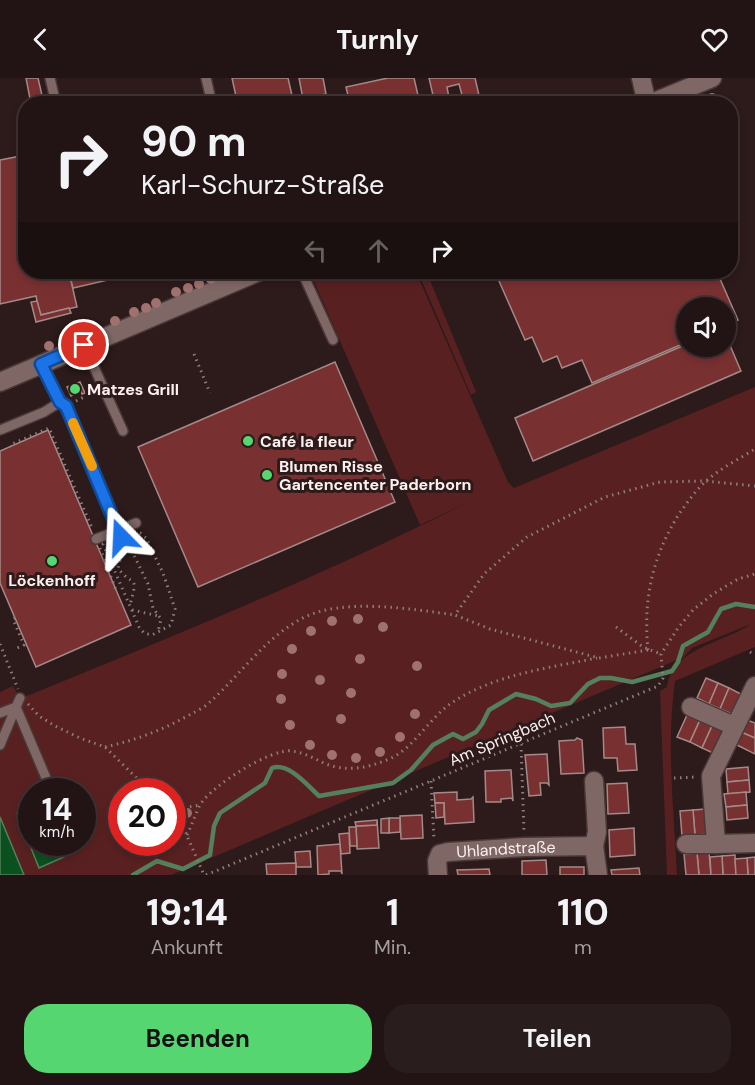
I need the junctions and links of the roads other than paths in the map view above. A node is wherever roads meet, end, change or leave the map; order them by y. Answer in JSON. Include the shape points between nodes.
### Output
{"nodes":[{"id":1,"x":50,"y":78,"type":"edge"},
{"id":2,"x":206,"y":78,"type":"edge"},
{"id":3,"x":641,"y":78,"type":"edge"},
{"id":4,"x":712,"y":78,"type":"edge"},
{"id":5,"x":54,"y":96,"type":"edge"},
{"id":6,"x":210,"y":96,"type":"edge"},
{"id":7,"x":646,"y":96,"type":"edge"},
{"id":8,"x":668,"y":96,"type":"edge"},
{"id":9,"x":239,"y":279,"type":"edge"},
{"id":10,"x":305,"y":279,"type":"edge"},
{"id":11,"x":333,"y":340,"type":"dead end"},
{"id":12,"x":84,"y":345,"type":"junction"},
{"id":13,"x":41,"y":364,"type":"junction"},
{"id":14,"x":0,"y":382,"type":"edge"},
{"id":15,"x":60,"y":402,"type":"junction"},
{"id":16,"x":0,"y":430,"type":"edge"},
{"id":17,"x":123,"y":430,"type":"dead end"},
{"id":18,"x":136,"y":523,"type":"dead end"},
{"id":19,"x":120,"y":536,"type":"junction"},
{"id":20,"x":96,"y":539,"type":"road end"},
{"id":21,"x":755,"y":686,"type":"edge"},
{"id":22,"x":21,"y":700,"type":"junction"},
{"id":23,"x":691,"y":707,"type":"dead end"},
{"id":24,"x":0,"y":713,"type":"edge"},
{"id":25,"x":734,"y":726,"type":"junction"},
{"id":26,"x":0,"y":745,"type":"edge"},
{"id":27,"x":47,"y":778,"type":"edge"},
{"id":28,"x":594,"y":781,"type":"dead end"},
{"id":29,"x":755,"y":843,"type":"edge"},
{"id":30,"x":687,"y":844,"type":"dead end"},
{"id":31,"x":716,"y":844,"type":"junction"},
{"id":32,"x":594,"y":846,"type":"junction"},
{"id":33,"x":438,"y":875,"type":"edge"},
{"id":34,"x":598,"y":875,"type":"edge"}],
"edges":[{"from":1,"to":5,"type":"lane"},
{"from":2,"to":6,"type":"lane"},
{"from":3,"to":7,"type":"street"},
{"from":4,"to":8,"type":"street"},
{"from":9,"to":12,"type":"street"},
{"from":10,"to":11,"type":"lane"},
{"from":12,"to":13,"type":"street"},
{"from":12,"to":17,"type":"lane"},
{"from":13,"to":14,"type":"street"},
{"from":13,"to":15,"type":"lane"},
{"from":15,"to":16,"type":"lane"},
{"from":15,"to":19,"type":"lane","via":[[66,406]]},
{"from":18,"to":19,"type":"lane"},
{"from":19,"to":20,"type":"lane"},
{"from":21,"to":25,"type":"street"},
{"from":22,"to":24,"type":"lane"},
{"from":22,"to":26,"type":"lane"},
{"from":22,"to":27,"type":"lane"},
{"from":23,"to":25,"type":"street"},
{"from":25,"to":31,"type":"street","via":[[711,776]]},
{"from":28,"to":32,"type":"street"},
{"from":29,"to":31,"type":"street"},
{"from":30,"to":31,"type":"street"},
{"from":32,"to":33,"type":"street","name":"Uhlandstraße","via":[[440,854]]},
{"from":32,"to":34,"type":"street"}]}
